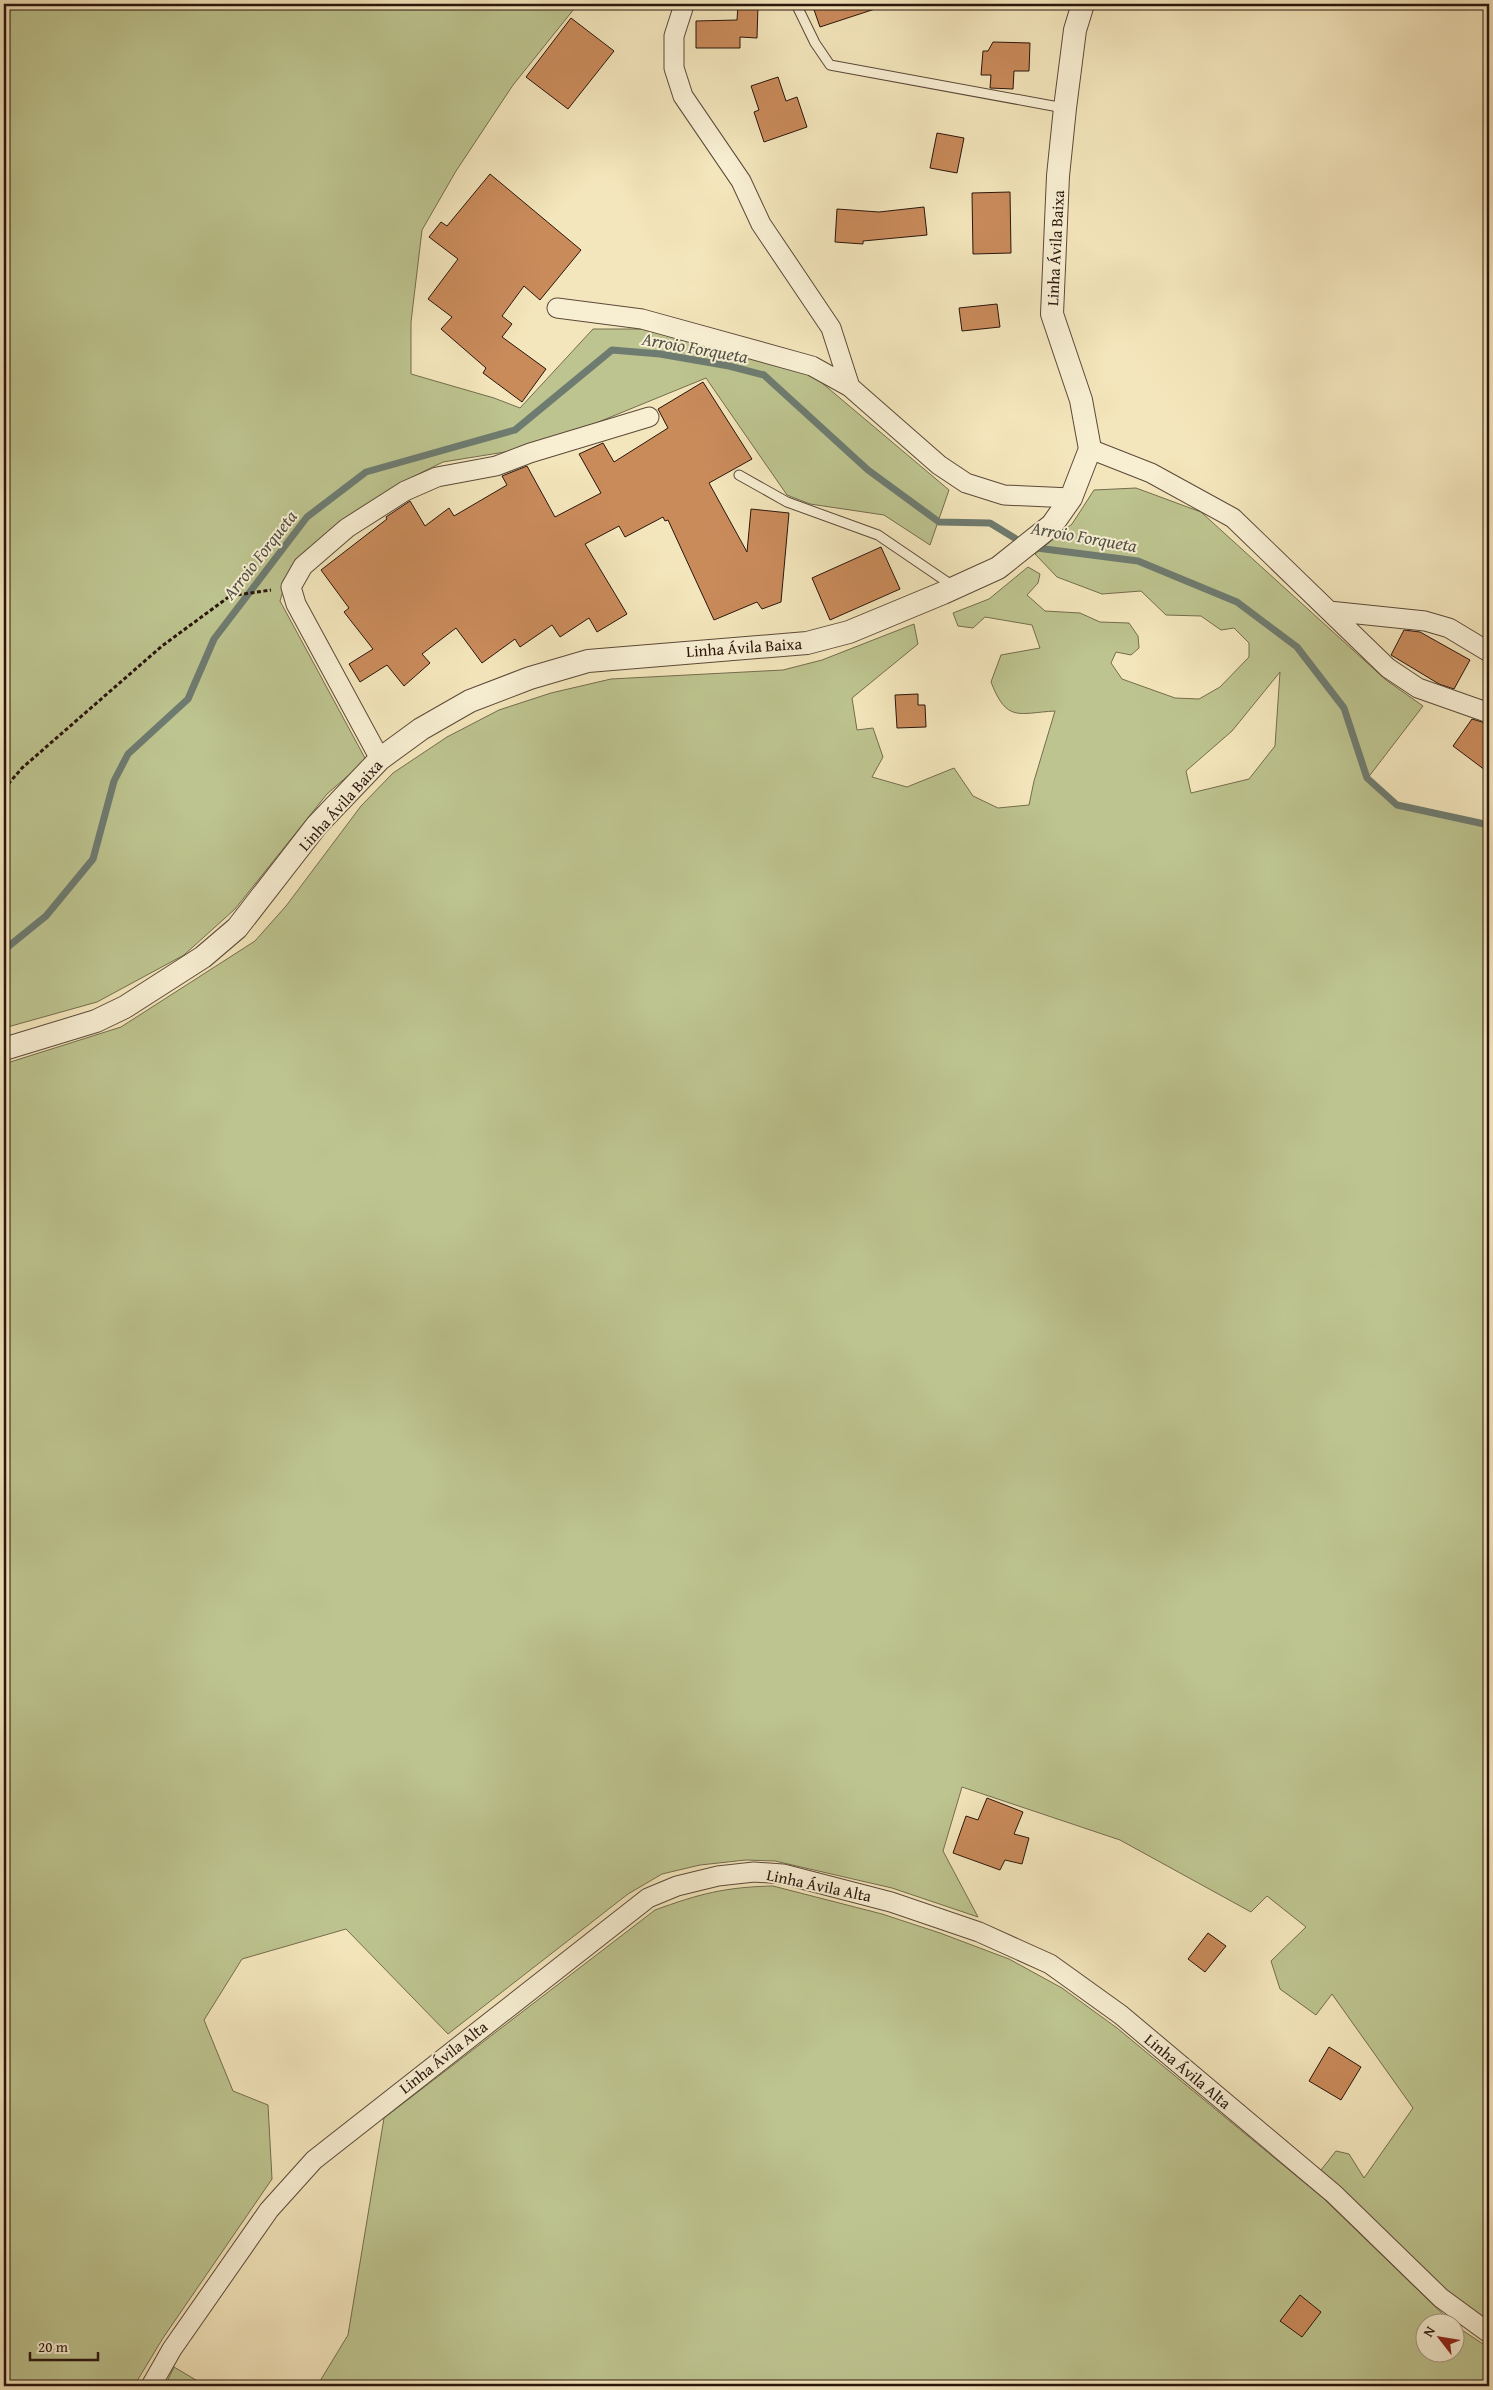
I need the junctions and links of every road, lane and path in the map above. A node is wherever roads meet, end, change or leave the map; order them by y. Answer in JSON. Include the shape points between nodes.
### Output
{"nodes":[{"id":1,"x":796,"y":4,"type":"edge"},
{"id":2,"x":1083,"y":4,"type":"edge"},
{"id":3,"x":684,"y":5,"type":"dead end"},
{"id":4,"x":1064,"y":108,"type":"junction"},
{"id":5,"x":557,"y":308,"type":"dead end"},
{"id":6,"x":850,"y":387,"type":"junction"},
{"id":7,"x":649,"y":417,"type":"dead end"},
{"id":8,"x":1090,"y":449,"type":"junction"},
{"id":9,"x":739,"y":475,"type":"dead end"},
{"id":10,"x":1071,"y":498,"type":"junction"},
{"id":11,"x":956,"y":588,"type":"junction"},
{"id":12,"x":268,"y":590,"type":"dead end"},
{"id":13,"x":1329,"y":611,"type":"junction"},
{"id":14,"x":1489,"y":652,"type":"edge"},
{"id":15,"x":1489,"y":713,"type":"edge"},
{"id":16,"x":380,"y":759,"type":"junction"},
{"id":17,"x":4,"y":789,"type":"edge"},
{"id":18,"x":4,"y":1049,"type":"edge"},
{"id":19,"x":1489,"y":2333,"type":"edge"},
{"id":20,"x":151,"y":2386,"type":"edge"}],
"edges":[{"from":1,"to":4,"type":"lane","via":[[830,65]]},
{"from":2,"to":4,"type":"street","name":"Linha Ávila Baixa","via":[[1075,30]]},
{"from":3,"to":6,"type":"street","via":[[674,36],[674,68],[683,96],[742,181],[761,224],[831,328]]},
{"from":4,"to":8,"type":"street","name":"Linha Ávila Baixa","via":[[1052,314],[1081,400]]},
{"from":5,"to":6,"type":"street","via":[[642,319],[812,366]]},
{"from":6,"to":10,"type":"street","via":[[939,465],[966,483],[1004,495]]},
{"from":7,"to":16,"type":"street","via":[[496,466],[429,481],[405,491],[347,528],[303,566],[291,587],[296,604]]},
{"from":8,"to":10,"type":"street","name":"Linha Ávila Baixa"},
{"from":8,"to":13,"type":"street","via":[[1151,473],[1232,518]]},
{"from":9,"to":11,"type":"lane","via":[[787,502],[878,535]]},
{"from":10,"to":11,"type":"street","name":"Linha Ávila Baixa","via":[[1052,526],[998,568]]},
{"from":11,"to":16,"type":"street","name":"Linha Ávila Baixa","via":[[849,632],[807,643],[588,661],[530,678],[470,701],[421,729]]},
{"from":12,"to":17,"type":"path","via":[[230,596],[162,646],[22,768]]},
{"from":13,"to":14,"type":"street","via":[[1426,621],[1449,628]]},
{"from":13,"to":15,"type":"street","via":[[1388,668],[1418,688]]},
{"from":16,"to":18,"type":"street","name":"Linha Ávila Baixa","via":[[317,825],[237,928],[203,957],[126,1007]]},
{"from":19,"to":20,"type":"street","name":"Linha Ávila Alta","via":[[1441,2298],[1334,2194],[1121,2015],[1050,1964],[979,1932],[891,1902],[783,1874],[754,1872],[718,1876],[677,1886],[648,1898],[314,2160],[268,2210],[172,2349]]}]}
